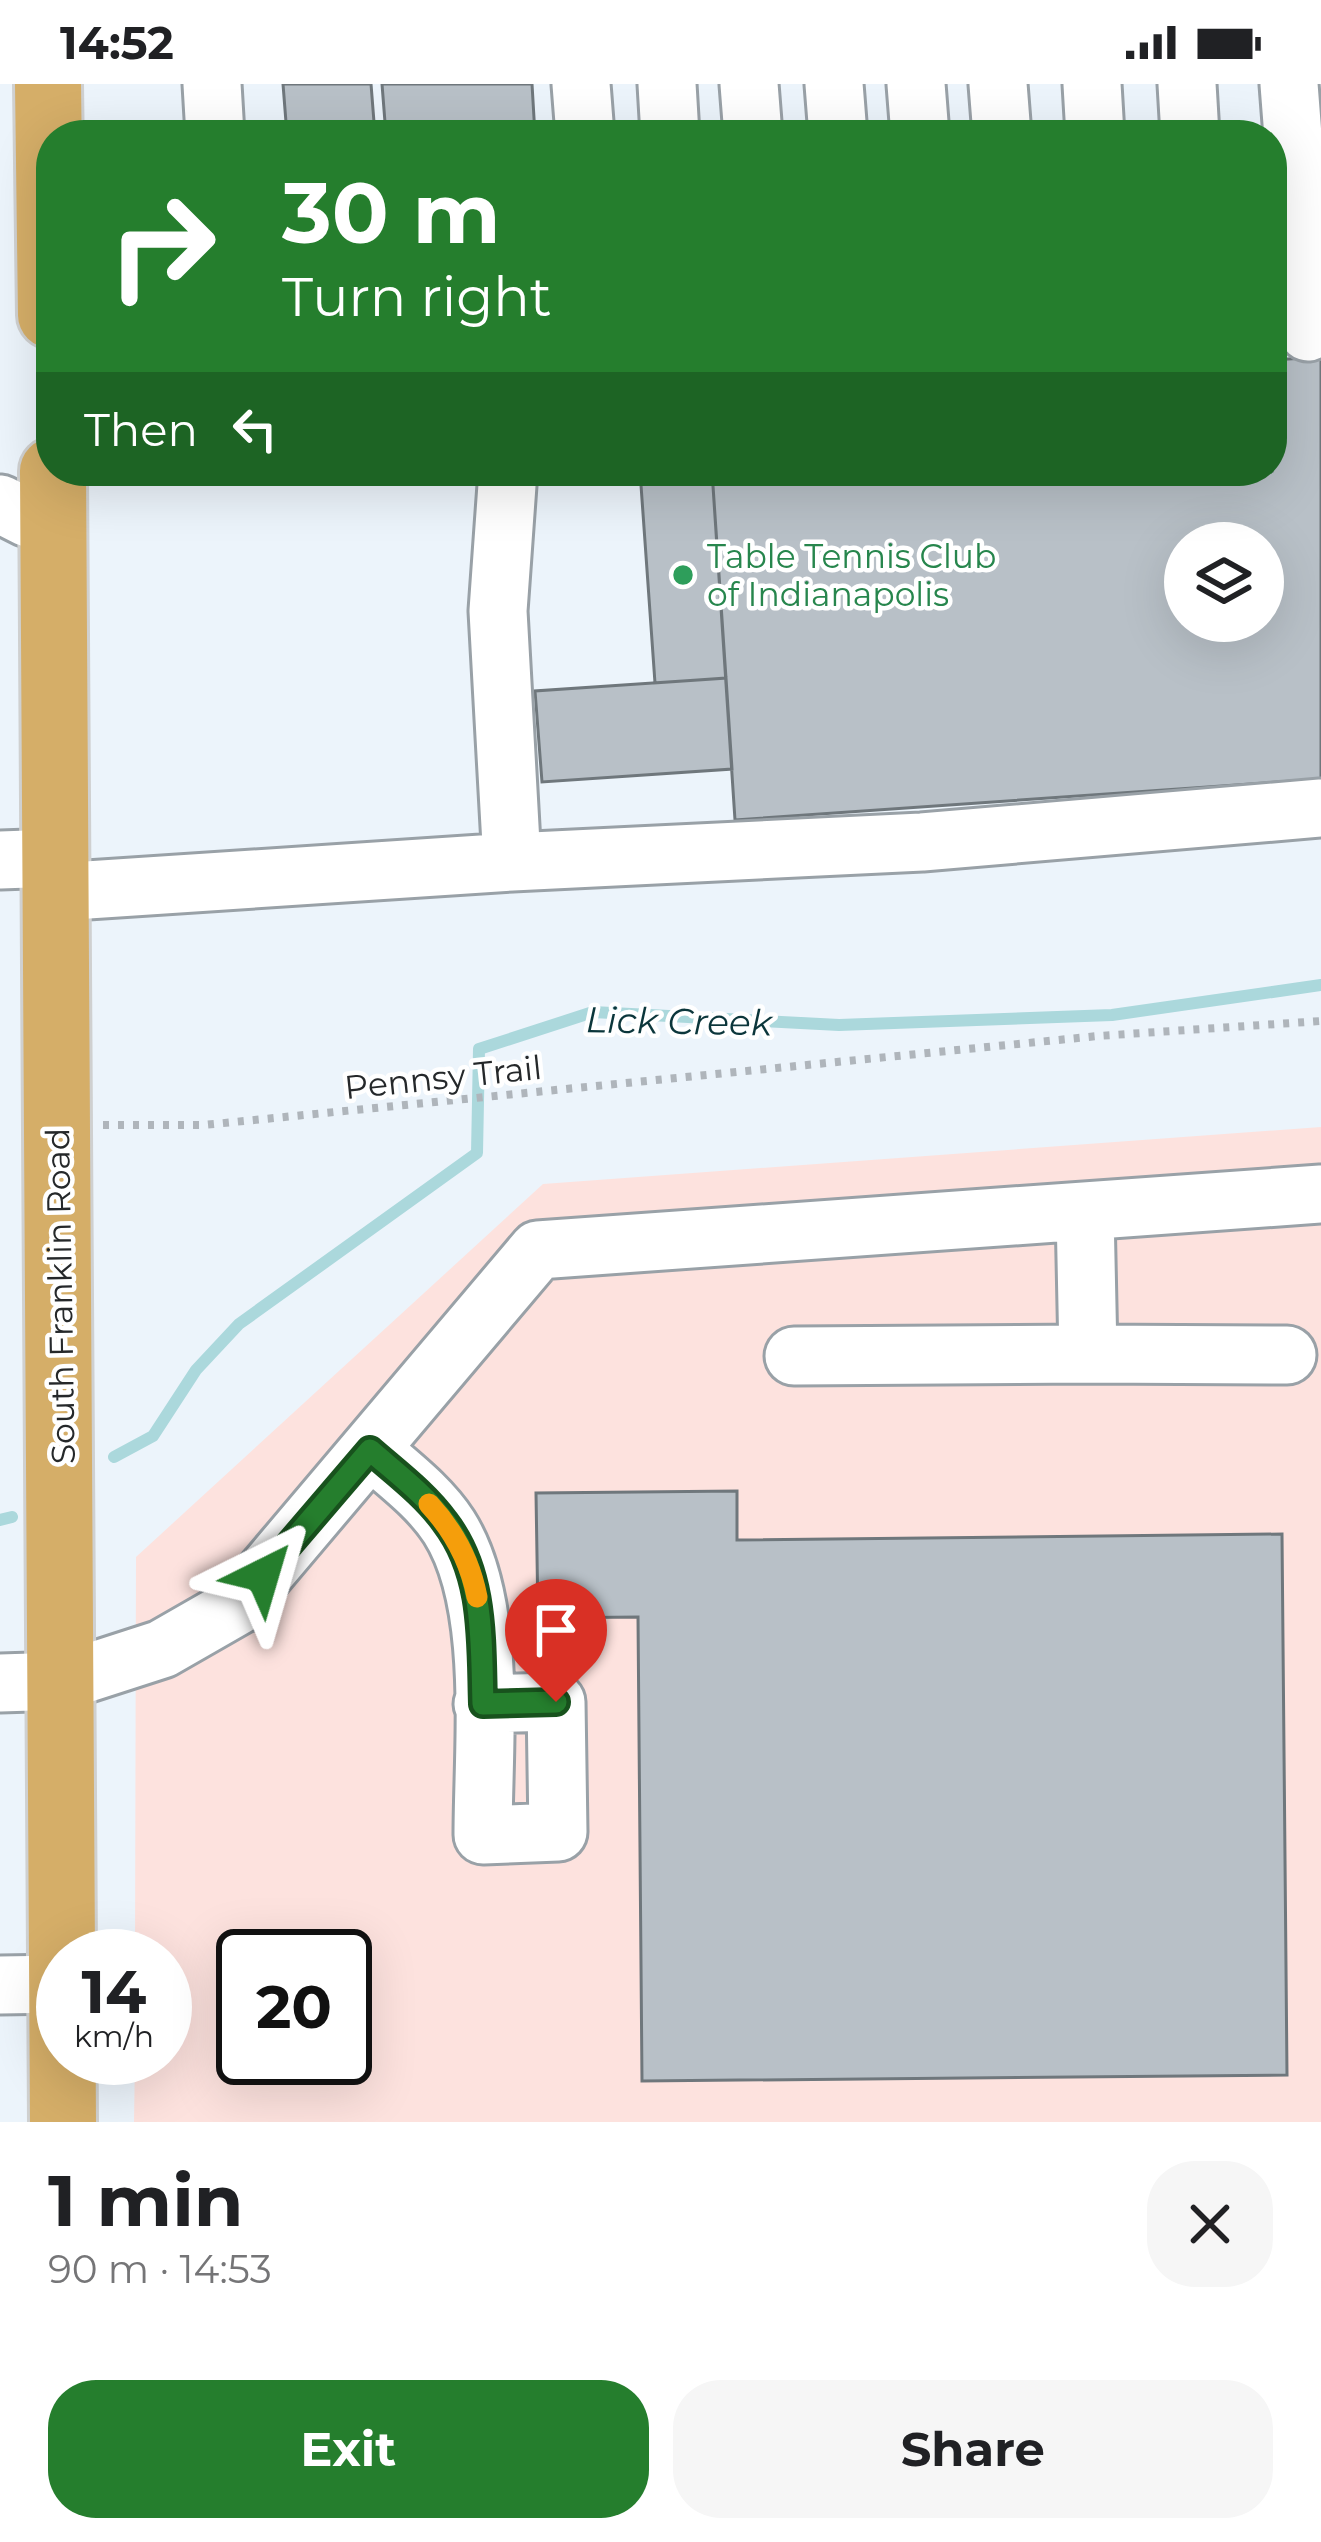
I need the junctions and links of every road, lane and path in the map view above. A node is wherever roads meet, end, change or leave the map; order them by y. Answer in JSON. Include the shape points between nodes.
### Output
{"nodes":[{"id":1,"x":48,"y":84,"type":"edge"},
{"id":2,"x":212,"y":84,"type":"edge"},
{"id":3,"x":581,"y":84,"type":"edge"},
{"id":4,"x":667,"y":84,"type":"edge"},
{"id":5,"x":749,"y":84,"type":"edge"},
{"id":6,"x":834,"y":84,"type":"edge"},
{"id":7,"x":916,"y":84,"type":"edge"},
{"id":8,"x":998,"y":84,"type":"edge"},
{"id":9,"x":1091,"y":84,"type":"edge"},
{"id":10,"x":1187,"y":84,"type":"edge"},
{"id":11,"x":1288,"y":84,"type":"edge"},
{"id":12,"x":48,"y":120,"type":"edge"},
{"id":13,"x":214,"y":120,"type":"edge"},
{"id":14,"x":584,"y":120,"type":"edge"},
{"id":15,"x":669,"y":120,"type":"edge"},
{"id":16,"x":751,"y":120,"type":"edge"},
{"id":17,"x":837,"y":120,"type":"edge"},
{"id":18,"x":919,"y":120,"type":"edge"},
{"id":19,"x":1001,"y":120,"type":"edge"},
{"id":20,"x":1095,"y":120,"type":"edge"},
{"id":21,"x":1189,"y":120,"type":"edge"},
{"id":22,"x":1300,"y":333,"type":"edge"},
{"id":23,"x":507,"y":486,"type":"edge"},
{"id":24,"x":27,"y":510,"type":"edge"},
{"id":25,"x":1321,"y":808,"type":"edge"},
{"id":26,"x":512,"y":862,"type":"junction"},
{"id":27,"x":38,"y":870,"type":"edge"},
{"id":28,"x":1321,"y":1021,"type":"edge"},
{"id":29,"x":58,"y":1125,"type":"junction"},
{"id":30,"x":1321,"y":1194,"type":"edge"},
{"id":31,"x":1085,"y":1211,"type":"junction"},
{"id":32,"x":1088,"y":1354,"type":"junction"},
{"id":33,"x":1287,"y":1355,"type":"dead end"},
{"id":34,"x":794,"y":1356,"type":"dead end"},
{"id":35,"x":370,"y":1450,"type":"junction"},
{"id":36,"x":32,"y":1682,"type":"edge"},
{"id":37,"x":483,"y":1704,"type":"dead end"},
{"id":38,"x":57,"y":1929,"type":"edge"},
{"id":39,"x":0,"y":1984,"type":"edge"},
{"id":40,"x":36,"y":1984,"type":"edge"},
{"id":41,"x":63,"y":2085,"type":"edge"},
{"id":42,"x":63,"y":2122,"type":"edge"}],
"edges":[{"from":1,"to":12,"type":"main road"},
{"from":2,"to":13,"type":"lane"},
{"from":3,"to":14,"type":"lane"},
{"from":4,"to":15,"type":"lane"},
{"from":5,"to":16,"type":"lane"},
{"from":6,"to":17,"type":"lane"},
{"from":7,"to":18,"type":"lane"},
{"from":8,"to":19,"type":"lane"},
{"from":9,"to":20,"type":"lane"},
{"from":10,"to":21,"type":"lane"},
{"from":11,"to":22,"type":"lane"},
{"from":23,"to":26,"type":"lane","via":[[498,611]]},
{"from":24,"to":27,"type":"main road","name":"South Franklin Road"},
{"from":25,"to":26,"type":"lane","via":[[922,842]]},
{"from":26,"to":27,"type":"lane"},
{"from":27,"to":29,"type":"main road","name":"South Franklin Road"},
{"from":28,"to":29,"type":"path","name":"Pennsy Trail","via":[[204,1125]]},
{"from":29,"to":36,"type":"main road","name":"South Franklin Road"},
{"from":30,"to":31,"type":"lane"},
{"from":31,"to":32,"type":"lane"},
{"from":31,"to":35,"type":"lane","via":[[538,1250]]},
{"from":32,"to":33,"type":"lane"},
{"from":32,"to":34,"type":"lane"},
{"from":35,"to":36,"type":"lane","via":[[237,1606],[162,1649]]},
{"from":35,"to":37,"type":"lane","via":[[446,1522],[467,1560]]},
{"from":36,"to":38,"type":"main road","name":"South Franklin Road"},
{"from":39,"to":40,"type":"lane"},
{"from":41,"to":42,"type":"main road","name":"South Franklin Road"}]}
